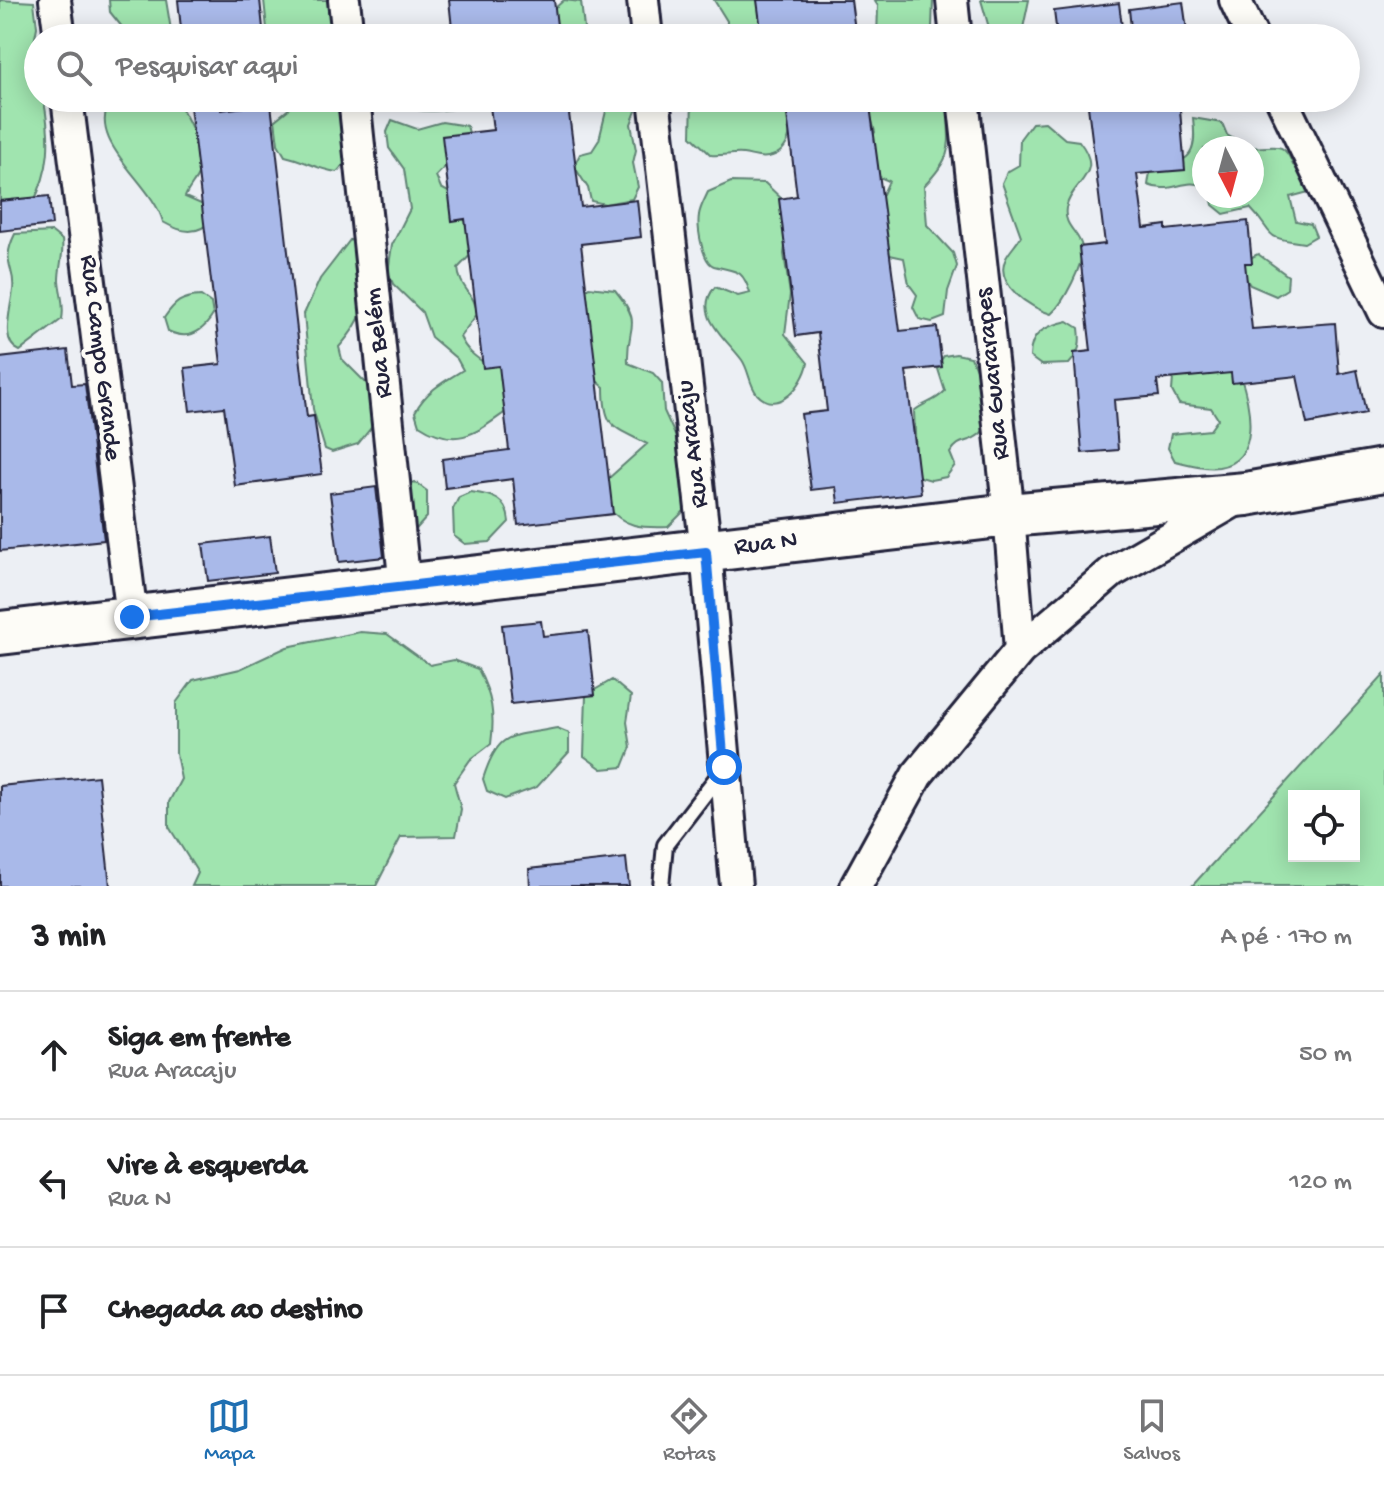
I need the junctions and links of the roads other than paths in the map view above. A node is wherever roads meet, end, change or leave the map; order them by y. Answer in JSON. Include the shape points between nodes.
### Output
{"nodes":[{"id":1,"x":55,"y":0,"type":"edge"},
{"id":2,"x":344,"y":0,"type":"edge"},
{"id":3,"x":643,"y":0,"type":"edge"},
{"id":4,"x":952,"y":0,"type":"edge"},
{"id":5,"x":1235,"y":0,"type":"edge"},
{"id":6,"x":58,"y":24,"type":"edge"},
{"id":7,"x":347,"y":24,"type":"edge"},
{"id":8,"x":646,"y":24,"type":"edge"},
{"id":9,"x":955,"y":24,"type":"edge"},
{"id":10,"x":1246,"y":24,"type":"edge"},
{"id":11,"x":69,"y":112,"type":"edge"},
{"id":12,"x":355,"y":112,"type":"edge"},
{"id":13,"x":656,"y":112,"type":"edge"},
{"id":14,"x":965,"y":112,"type":"edge"},
{"id":15,"x":1288,"y":112,"type":"edge"},
{"id":16,"x":1384,"y":312,"type":"edge"},
{"id":17,"x":1384,"y":470,"type":"edge"},
{"id":18,"x":1246,"y":494,"type":"junction"},
{"id":19,"x":1009,"y":515,"type":"junction"},
{"id":20,"x":706,"y":552,"type":"junction"},
{"id":21,"x":405,"y":587,"type":"junction"},
{"id":22,"x":132,"y":617,"type":"junction"},
{"id":23,"x":0,"y":633,"type":"edge"},
{"id":24,"x":1020,"y":650,"type":"junction"},
{"id":25,"x":724,"y":767,"type":"junction"},
{"id":26,"x":661,"y":886,"type":"edge"},
{"id":27,"x":736,"y":886,"type":"edge"},
{"id":28,"x":856,"y":886,"type":"edge"}],
"edges":[{"from":1,"to":6,"type":"street"},
{"from":2,"to":7,"type":"street"},
{"from":3,"to":8,"type":"street"},
{"from":4,"to":9,"type":"street"},
{"from":5,"to":10,"type":"street"},
{"from":11,"to":22,"type":"street","name":"Rua Campo Grande"},
{"from":12,"to":21,"type":"street","name":"Rua Belém"},
{"from":13,"to":20,"type":"street","name":"Rua Aracaju"},
{"from":14,"to":19,"type":"street","name":"Rua Guararapes"},
{"from":15,"to":16,"type":"street"},
{"from":17,"to":18,"type":"street","name":"Rua N"},
{"from":18,"to":19,"type":"street","name":"Rua N"},
{"from":18,"to":24,"type":"street","name":"Rua N","via":[[1112,572]]},
{"from":19,"to":20,"type":"street","name":"Rua N"},
{"from":19,"to":24,"type":"street","name":"Rua Guararapes"},
{"from":20,"to":21,"type":"street","name":"Rua N"},
{"from":20,"to":25,"type":"street","name":"Rua Aracaju"},
{"from":21,"to":22,"type":"street","name":"Rua N"},
{"from":22,"to":23,"type":"street","name":"Rua N"},
{"from":24,"to":28,"type":"street","name":"Rua N","via":[[917,775]]},
{"from":25,"to":26,"type":"lane","via":[[665,845]]},
{"from":25,"to":27,"type":"street","name":"Rua Aracaju"}]}
